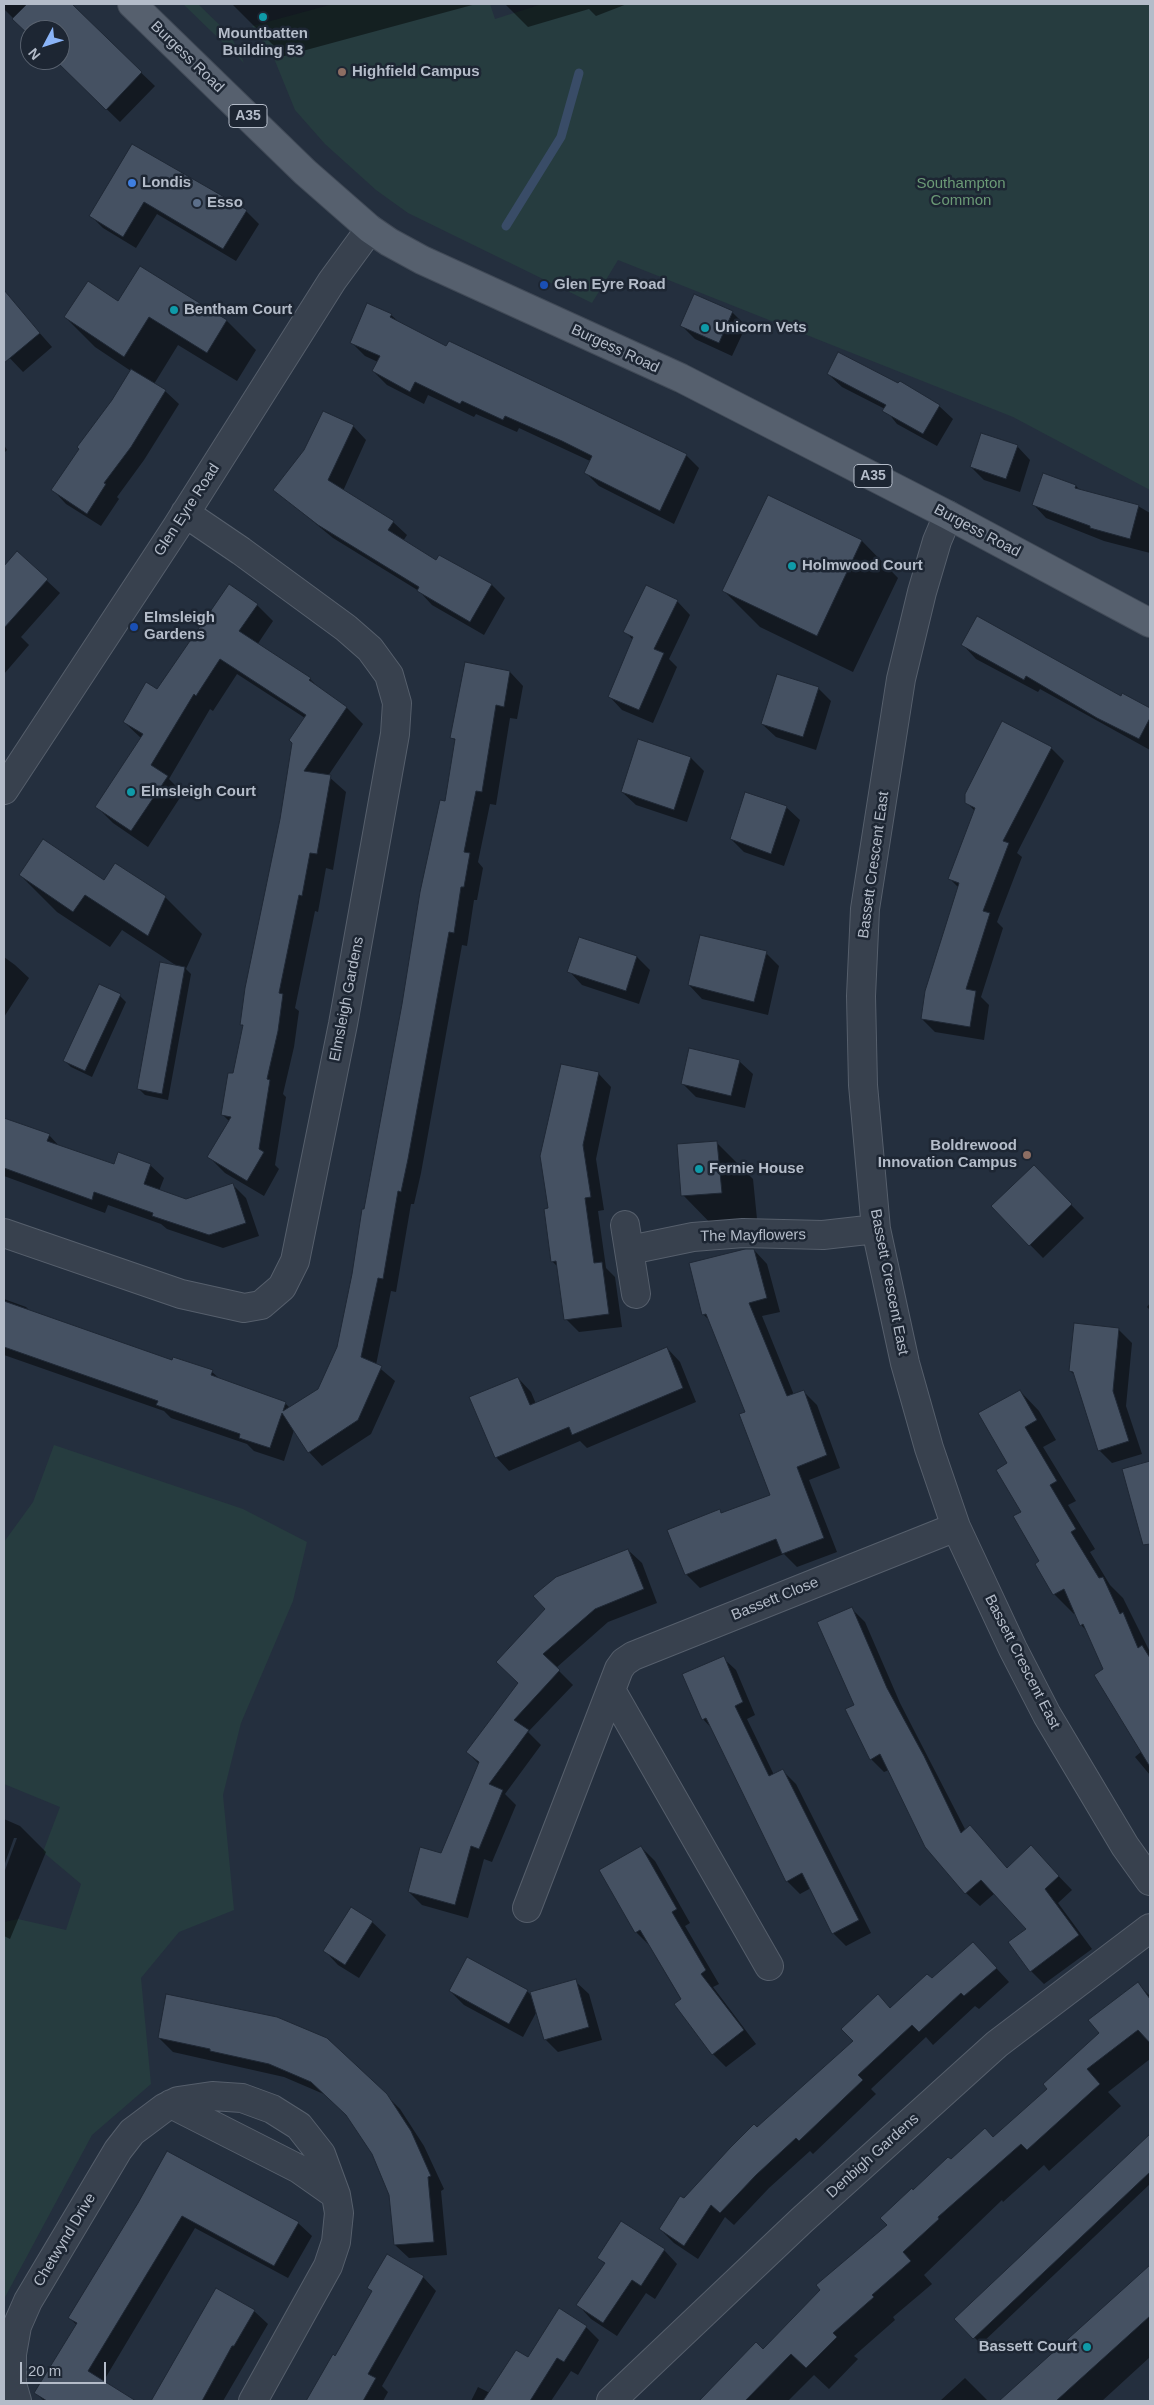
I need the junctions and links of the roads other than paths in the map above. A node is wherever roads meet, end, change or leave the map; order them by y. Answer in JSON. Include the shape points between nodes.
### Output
{"nodes":[{"id":1,"x":132,"y":4,"type":"edge"},
{"id":2,"x":370,"y":229,"type":"junction"},
{"id":3,"x":184,"y":514,"type":"junction"},
{"id":4,"x":948,"y":515,"type":"junction"},
{"id":5,"x":1150,"y":623,"type":"edge"},
{"id":6,"x":4,"y":790,"type":"edge"},
{"id":7,"x":876,"y":1229,"type":"junction"},
{"id":8,"x":4,"y":1233,"type":"edge"},
{"id":9,"x":636,"y":1294,"type":"dead end"},
{"id":10,"x":956,"y":1527,"type":"junction"},
{"id":11,"x":611,"y":1690,"type":"junction"},
{"id":12,"x":1150,"y":1881,"type":"edge"},
{"id":13,"x":527,"y":1908,"type":"dead end"},
{"id":14,"x":1150,"y":1928,"type":"edge"},
{"id":15,"x":769,"y":1966,"type":"dead end"},
{"id":16,"x":171,"y":2104,"type":"junction"},
{"id":17,"x":336,"y":2195,"type":"junction"},
{"id":18,"x":17,"y":2401,"type":"edge"},
{"id":19,"x":253,"y":2401,"type":"edge"},
{"id":20,"x":611,"y":2401,"type":"edge"}],
"edges":[{"from":1,"to":2,"type":"main road","name":"Burgess Road","number":"A35","via":[[305,172]]},
{"from":2,"to":3,"type":"street","name":"Glen Eyre Road","via":[[322,297]]},
{"from":2,"to":4,"type":"main road","name":"Burgess Road","number":"A35","via":[[422,260],[681,378]]},
{"from":3,"to":6,"type":"street","name":"Glen Eyre Road"},
{"from":3,"to":8,"type":"street","name":"Elmsleigh Gardens","via":[[241,551],[370,649],[389,675],[397,703],[394,743],[343,1024],[295,1260],[282,1287],[261,1304],[244,1308],[181,1294]]},
{"from":4,"to":5,"type":"main road","name":"Burgess Road","number":"A35"},
{"from":4,"to":7,"type":"street","name":"Bassett Crescent East","via":[[922,592],[902,679],[865,909],[861,996],[863,1085]]},
{"from":7,"to":9,"type":"street","name":"The Mayflowers","via":[[823,1235],[743,1233],[628,1237]]},
{"from":7,"to":10,"type":"street","name":"Bassett Crescent East","via":[[905,1363]]},
{"from":10,"to":11,"type":"street","name":"Bassett Close","via":[[633,1656],[619,1669]]},
{"from":10,"to":12,"type":"street","name":"Bassett Crescent East","via":[[1047,1715]]},
{"from":11,"to":13,"type":"street","name":"Bassett Close"},
{"from":11,"to":15,"type":"street"},
{"from":14,"to":20,"type":"street","name":"Denbigh Gardens","via":[[997,2044],[824,2200]]},
{"from":16,"to":17,"type":"street","via":[[300,2169]]},
{"from":16,"to":17,"type":"street","name":"Chetwynd Drive","via":[[212,2096],[242,2098],[272,2108],[299,2126],[322,2154]]},
{"from":16,"to":18,"type":"street","name":"Chetwynd Drive","via":[[132,2132],[118,2150],[28,2301],[17,2326],[12,2354],[12,2384]]},
{"from":17,"to":19,"type":"street","name":"Chetwynd Drive","via":[[336,2242],[328,2266]]}]}
